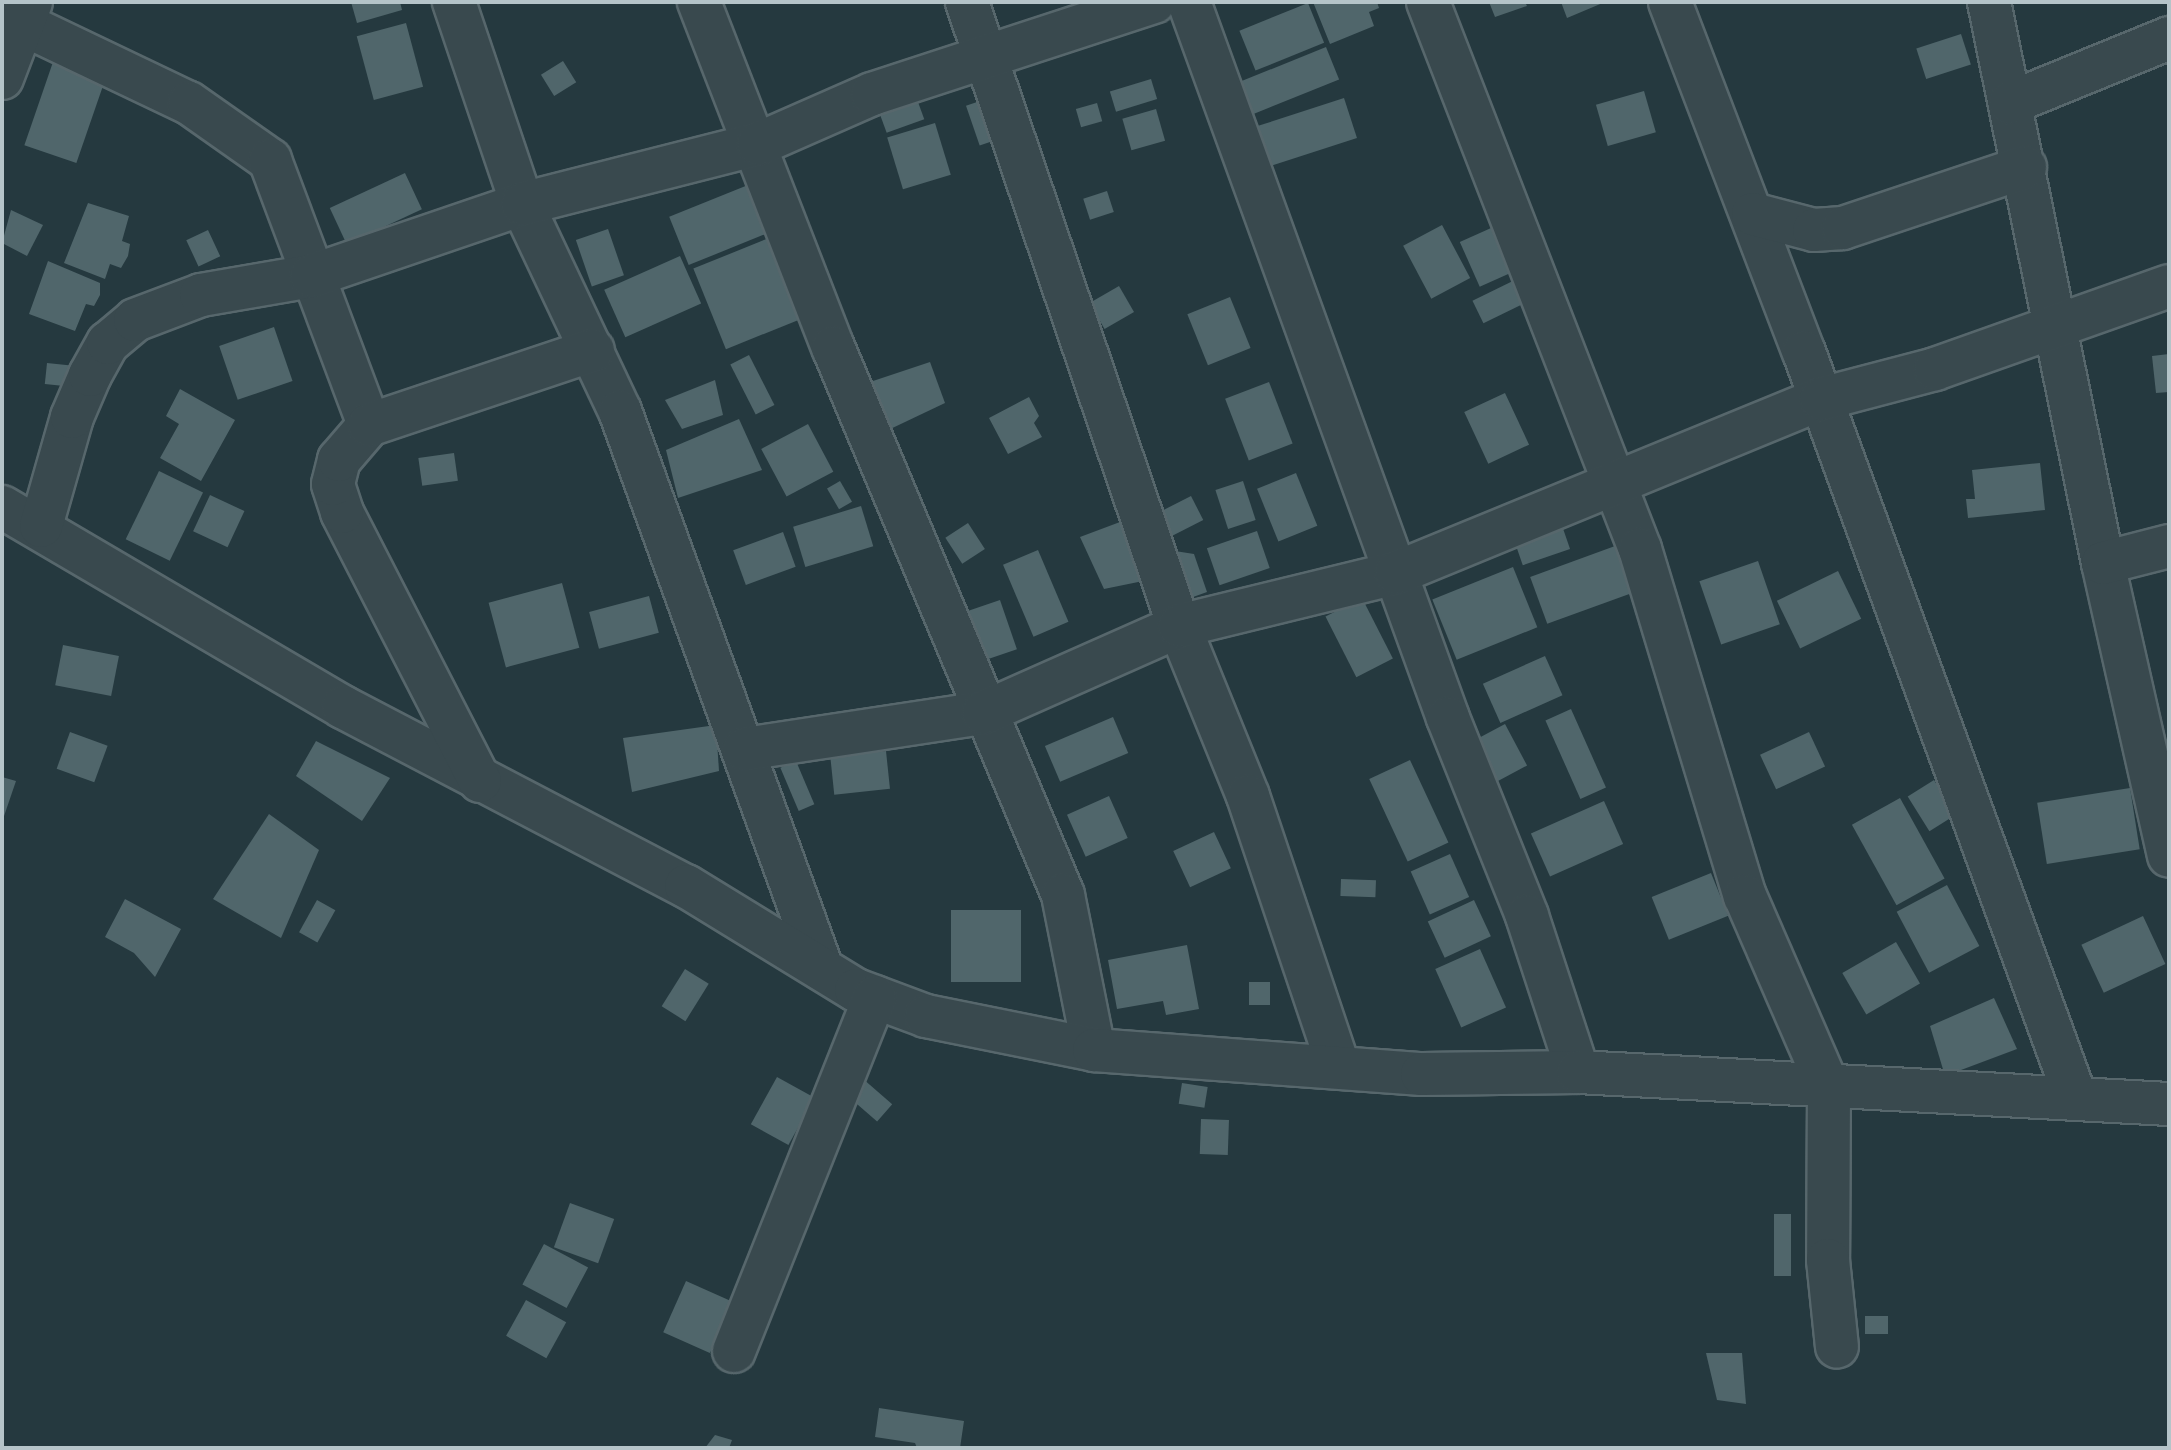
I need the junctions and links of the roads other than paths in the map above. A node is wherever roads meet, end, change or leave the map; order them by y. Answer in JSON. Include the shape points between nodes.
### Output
{"nodes":[{"id":1,"x":454,"y":2,"type":"edge"},
{"id":2,"x":699,"y":2,"type":"edge"},
{"id":3,"x":967,"y":2,"type":"edge"},
{"id":4,"x":1154,"y":2,"type":"edge"},
{"id":5,"x":1189,"y":2,"type":"edge"},
{"id":6,"x":1428,"y":2,"type":"edge"},
{"id":7,"x":1670,"y":2,"type":"edge"},
{"id":8,"x":1989,"y":2,"type":"edge"},
{"id":9,"x":19,"y":14,"type":"edge"},
{"id":10,"x":2169,"y":38,"type":"edge"},
{"id":11,"x":988,"y":54,"type":"junction"},
{"id":12,"x":2,"y":78,"type":"edge"},
{"id":13,"x":2010,"y":103,"type":"junction"},
{"id":14,"x":758,"y":144,"type":"junction"},
{"id":15,"x":2025,"y":167,"type":"junction"},
{"id":16,"x":522,"y":204,"type":"junction"},
{"id":17,"x":1753,"y":214,"type":"junction"},
{"id":18,"x":311,"y":276,"type":"junction"},
{"id":19,"x":2169,"y":286,"type":"edge"},
{"id":20,"x":2057,"y":328,"type":"junction"},
{"id":21,"x":593,"y":350,"type":"junction"},
{"id":22,"x":1821,"y":399,"type":"junction"},
{"id":23,"x":369,"y":425,"type":"junction"},
{"id":24,"x":1613,"y":486,"type":"junction"},
{"id":25,"x":2,"y":507,"type":"edge"},
{"id":26,"x":41,"y":526,"type":"junction"},
{"id":27,"x":2169,"y":546,"type":"edge"},
{"id":28,"x":2103,"y":563,"type":"junction"},
{"id":29,"x":1396,"y":573,"type":"junction"},
{"id":30,"x":1179,"y":626,"type":"junction"},
{"id":31,"x":983,"y":713,"type":"junction"},
{"id":32,"x":744,"y":749,"type":"junction"},
{"id":33,"x":2159,"y":759,"type":"edge"},
{"id":34,"x":480,"y":781,"type":"junction"},
{"id":35,"x":2169,"y":856,"type":"edge"},
{"id":36,"x":822,"y":969,"type":"junction"},
{"id":37,"x":875,"y":997,"type":"junction"},
{"id":38,"x":1094,"y":1050,"type":"junction"},
{"id":39,"x":1338,"y":1065,"type":"junction"},
{"id":40,"x":1578,"y":1072,"type":"junction"},
{"id":41,"x":1829,"y":1089,"type":"junction"},
{"id":42,"x":2075,"y":1096,"type":"junction"},
{"id":43,"x":2169,"y":1104,"type":"edge"},
{"id":44,"x":1837,"y":1347,"type":"dead end"},
{"id":45,"x":734,"y":1351,"type":"dead end"}],
"edges":[{"from":1,"to":16,"type":"street"},
{"from":2,"to":14,"type":"street"},
{"from":3,"to":11,"type":"street"},
{"from":4,"to":11,"type":"street"},
{"from":5,"to":29,"type":"street"},
{"from":6,"to":24,"type":"street"},
{"from":7,"to":17,"type":"street"},
{"from":8,"to":13,"type":"street"},
{"from":9,"to":12,"type":"street"},
{"from":9,"to":18,"type":"street","via":[[189,103],[270,160]]},
{"from":10,"to":13,"type":"street"},
{"from":11,"to":14,"type":"street","via":[[872,94]]},
{"from":11,"to":30,"type":"street"},
{"from":13,"to":15,"type":"street"},
{"from":14,"to":16,"type":"street"},
{"from":14,"to":31,"type":"street","via":[[833,347]]},
{"from":15,"to":17,"type":"street","via":[[1843,228],[1814,230]]},
{"from":15,"to":20,"type":"street"},
{"from":16,"to":18,"type":"street"},
{"from":16,"to":21,"type":"street"},
{"from":17,"to":22,"type":"street"},
{"from":18,"to":23,"type":"street"},
{"from":18,"to":26,"type":"street","via":[[201,295],[135,320],[108,343],[72,417]]},
{"from":19,"to":20,"type":"street"},
{"from":20,"to":22,"type":"street"},
{"from":20,"to":28,"type":"street"},
{"from":21,"to":23,"type":"street"},
{"from":21,"to":32,"type":"street"},
{"from":22,"to":24,"type":"street"},
{"from":22,"to":42,"type":"street"},
{"from":23,"to":34,"type":"street","via":[[339,460],[333,484],[342,512]]},
{"from":24,"to":29,"type":"street"},
{"from":24,"to":41,"type":"street","via":[[1640,549],[1745,896]]},
{"from":25,"to":26,"type":"street"},
{"from":26,"to":34,"type":"street","via":[[100,568]]},
{"from":27,"to":28,"type":"street"},
{"from":28,"to":33,"type":"street"},
{"from":29,"to":30,"type":"street"},
{"from":29,"to":40,"type":"street","via":[[1527,916]]},
{"from":30,"to":31,"type":"street"},
{"from":30,"to":39,"type":"street","via":[[1248,796]]},
{"from":31,"to":32,"type":"street"},
{"from":31,"to":38,"type":"street","via":[[1063,895]]},
{"from":32,"to":36,"type":"street"},
{"from":33,"to":35,"type":"street"},
{"from":34,"to":36,"type":"street","via":[[686,886]]},
{"from":36,"to":37,"type":"street"},
{"from":37,"to":38,"type":"street","via":[[926,1016]]},
{"from":37,"to":45,"type":"street"},
{"from":38,"to":39,"type":"street"},
{"from":39,"to":40,"type":"street","via":[[1510,1077]]},
{"from":40,"to":41,"type":"street"},
{"from":41,"to":42,"type":"street"},
{"from":41,"to":44,"type":"street","via":[[1828,1260]]},
{"from":42,"to":43,"type":"street"}]}
